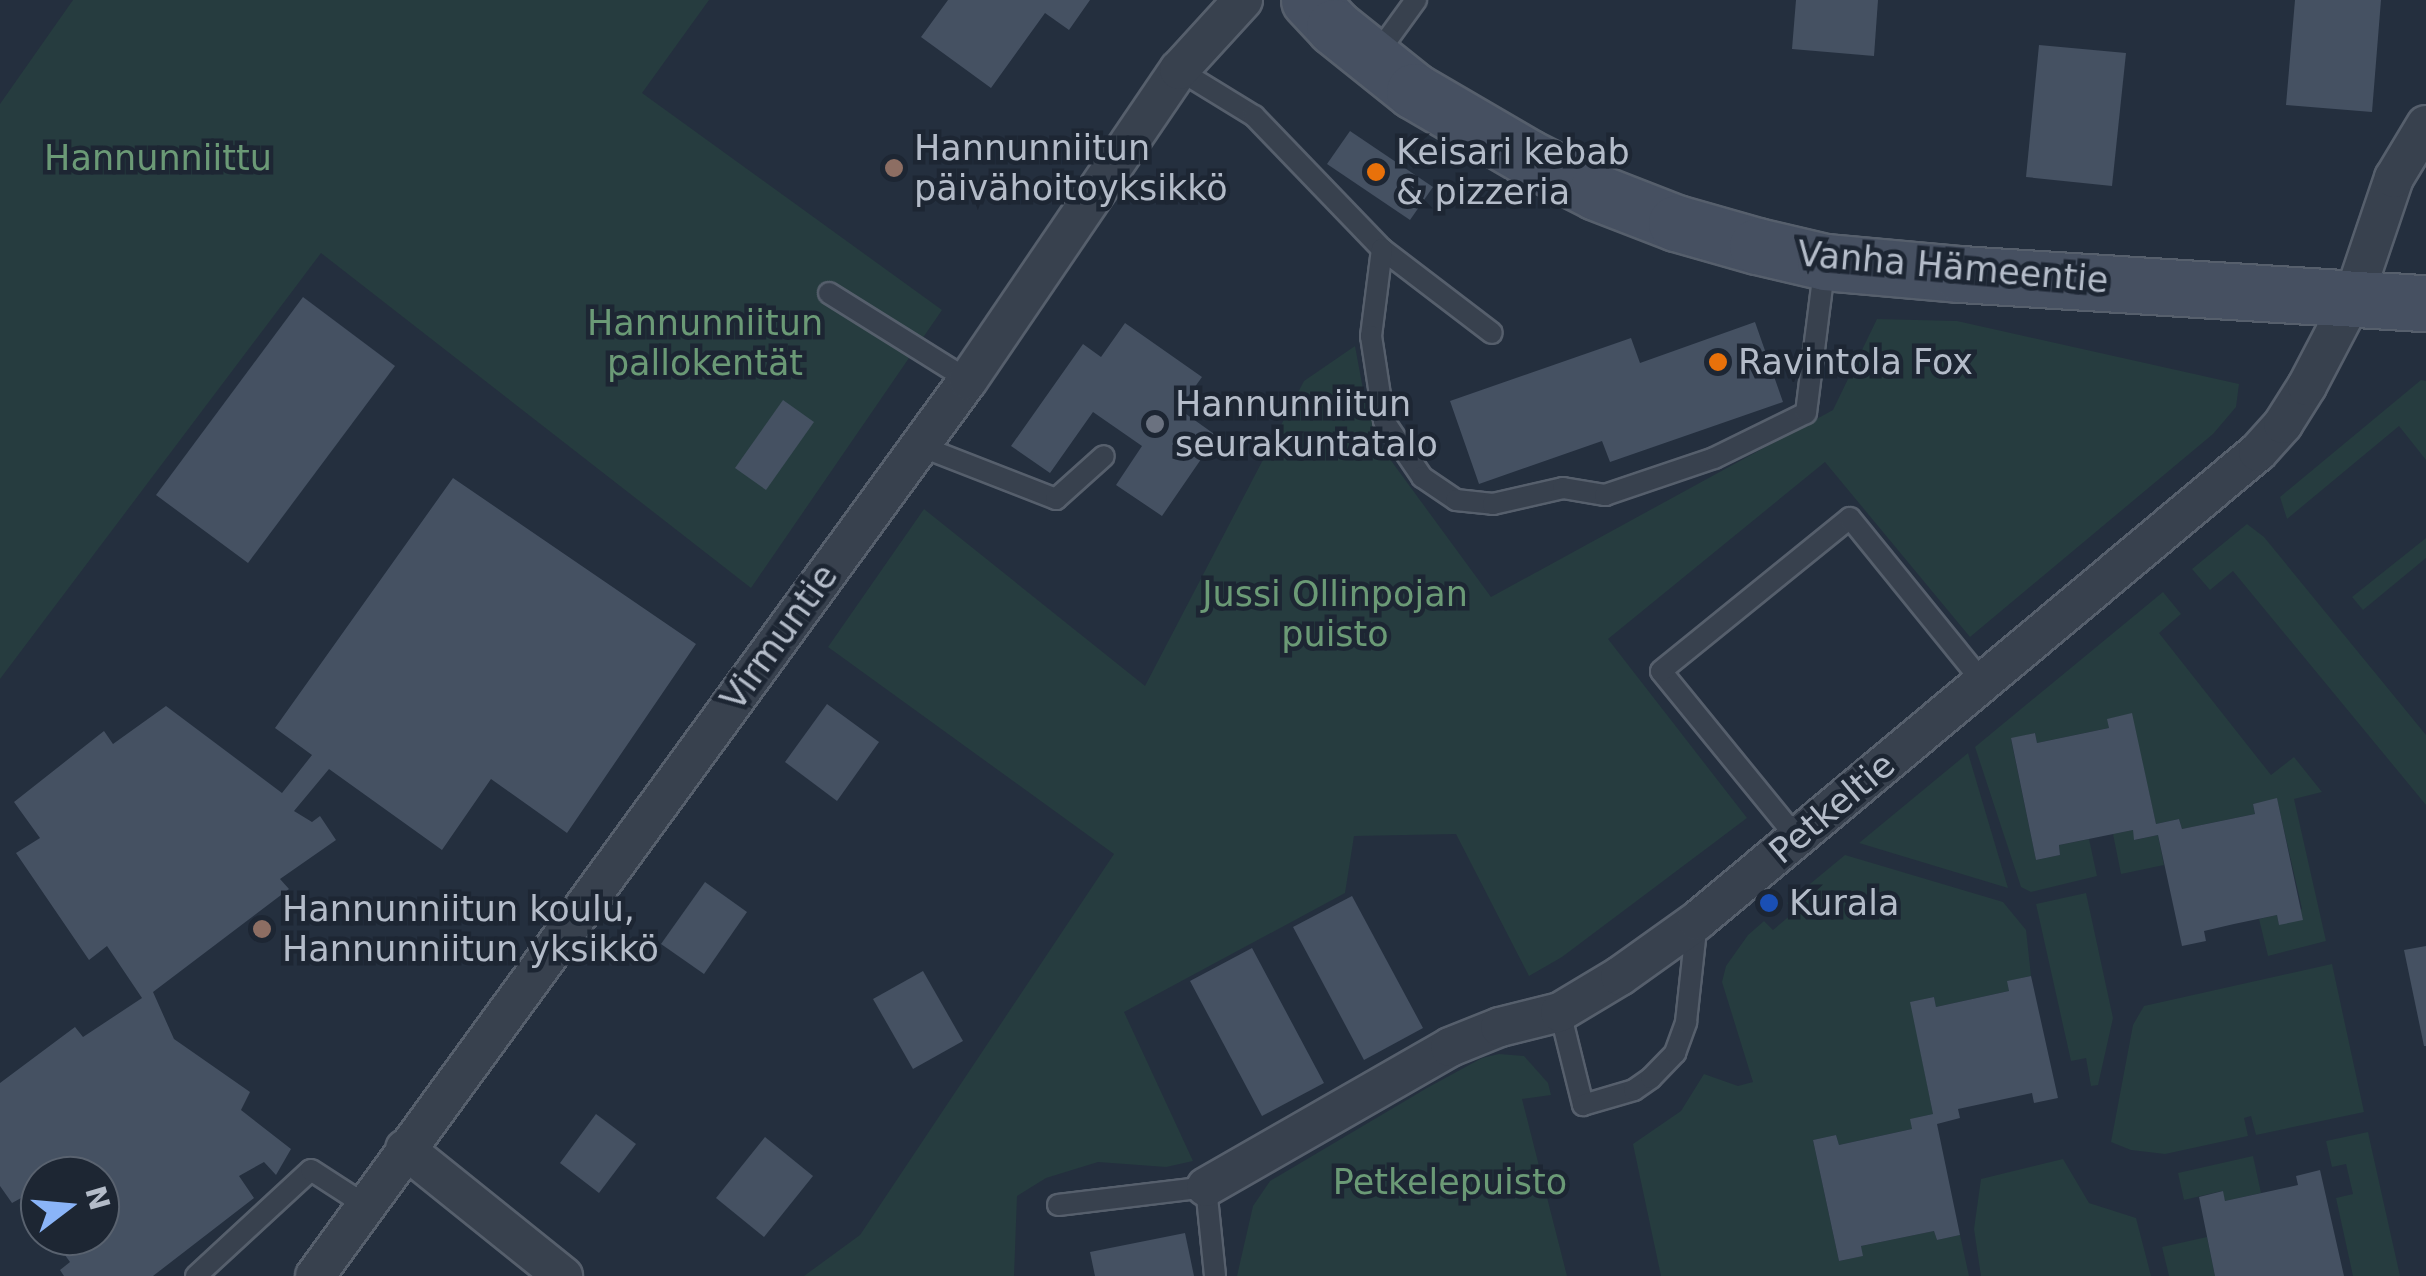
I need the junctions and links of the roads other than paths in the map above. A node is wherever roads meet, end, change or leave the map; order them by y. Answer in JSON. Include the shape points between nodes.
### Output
{"nodes":[{"id":1,"x":1243,"y":0,"type":"edge"},
{"id":2,"x":1308,"y":0,"type":"edge"},
{"id":3,"x":1416,"y":0,"type":"edge"},
{"id":4,"x":1373,"y":60,"type":"junction"},
{"id":5,"x":1179,"y":70,"type":"junction"},
{"id":6,"x":2426,"y":126,"type":"edge"},
{"id":7,"x":1382,"y":249,"type":"junction"},
{"id":8,"x":1825,"y":262,"type":"junction"},
{"id":9,"x":829,"y":293,"type":"dead end"},
{"id":10,"x":2354,"y":296,"type":"junction"},
{"id":11,"x":2426,"y":303,"type":"edge"},
{"id":12,"x":1492,"y":333,"type":"dead end"},
{"id":13,"x":968,"y":380,"type":"junction"},
{"id":14,"x":920,"y":446,"type":"junction"},
{"id":15,"x":1104,"y":456,"type":"dead end"},
{"id":16,"x":1982,"y":682,"type":"junction"},
{"id":17,"x":1797,"y":838,"type":"junction"},
{"id":18,"x":1697,"y":920,"type":"junction"},
{"id":19,"x":1560,"y":1012,"type":"junction"},
{"id":20,"x":404,"y":1149,"type":"junction"},
{"id":21,"x":1206,"y":1187,"type":"junction"},
{"id":22,"x":365,"y":1205,"type":"junction"},
{"id":23,"x":1058,"y":1206,"type":"dead end"},
{"id":24,"x":196,"y":1276,"type":"edge"},
{"id":25,"x":315,"y":1276,"type":"edge"},
{"id":26,"x":563,"y":1276,"type":"edge"},
{"id":27,"x":1215,"y":1276,"type":"edge"}],
"edges":[{"from":1,"to":5,"type":"street","name":"Virmuntie"},
{"from":2,"to":4,"type":"street","name":"Vanha Hämeentie"},
{"from":3,"to":4,"type":"lane"},
{"from":4,"to":8,"type":"street","name":"Vanha Hämeentie","via":[[1467,123],[1596,192],[1676,224]]},
{"from":5,"to":7,"type":"lane","via":[[1254,116]]},
{"from":5,"to":13,"type":"street","name":"Virmuntie"},
{"from":6,"to":10,"type":"street","name":"Petkeltie","via":[[2394,178]]},
{"from":7,"to":8,"type":"lane","via":[[1370,336],[1384,421],[1422,477],[1456,500],[1493,504],[1563,488],[1605,495],[1714,458],[1806,413]]},
{"from":7,"to":12,"type":"lane"},
{"from":8,"to":10,"type":"street","name":"Vanha Hämeentie"},
{"from":9,"to":13,"type":"lane"},
{"from":10,"to":11,"type":"street","name":"Vanha Hämeentie"},
{"from":10,"to":16,"type":"street","name":"Petkeltie","via":[[2307,386],[2258,452]]},
{"from":13,"to":14,"type":"street","name":"Virmuntie"},
{"from":14,"to":15,"type":"lane","via":[[1056,499]]},
{"from":14,"to":20,"type":"street","name":"Virmuntie"},
{"from":16,"to":17,"type":"street","name":"Petkeltie"},
{"from":16,"to":17,"type":"lane","via":[[1850,518],[1661,671]]},
{"from":17,"to":18,"type":"street","name":"Petkeltie"},
{"from":18,"to":19,"type":"street","name":"Petkeltie"},
{"from":18,"to":19,"type":"lane","via":[[1686,1022],[1675,1053],[1634,1090],[1583,1106]]},
{"from":19,"to":21,"type":"street","name":"Petkeltie","via":[[1450,1047]]},
{"from":20,"to":22,"type":"street","name":"Virmuntie"},
{"from":20,"to":26,"type":"street"},
{"from":21,"to":23,"type":"lane"},
{"from":21,"to":27,"type":"lane"},
{"from":22,"to":24,"type":"lane","via":[[311,1170]]},
{"from":22,"to":25,"type":"street","name":"Virmuntie"}]}
